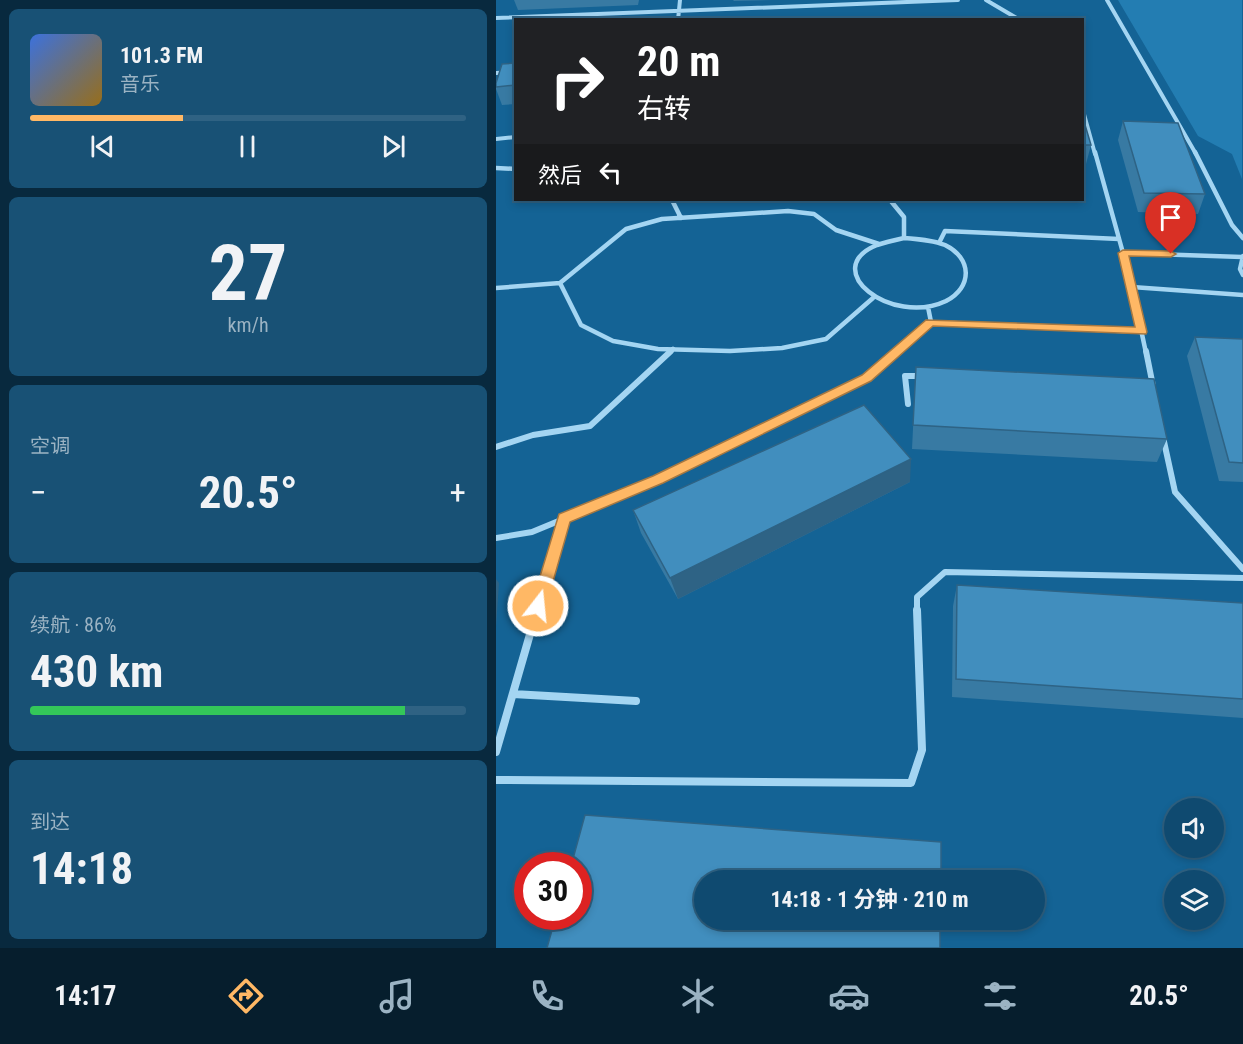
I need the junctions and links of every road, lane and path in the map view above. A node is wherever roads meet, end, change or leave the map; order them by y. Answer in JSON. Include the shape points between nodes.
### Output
{"nodes":[{"id":1,"x":680,"y":0,"type":"edge"},
{"id":2,"x":958,"y":0,"type":"edge"},
{"id":3,"x":986,"y":0,"type":"edge"},
{"id":4,"x":1107,"y":0,"type":"edge"},
{"id":5,"x":679,"y":10,"type":"junction"},
{"id":6,"x":496,"y":18,"type":"edge"},
{"id":7,"x":678,"y":18,"type":"edge"},
{"id":8,"x":1017,"y":18,"type":"edge"},
{"id":9,"x":514,"y":72,"type":"edge"},
{"id":10,"x":496,"y":73,"type":"edge"},
{"id":11,"x":1085,"y":127,"type":"edge"},
{"id":12,"x":514,"y":137,"type":"edge"},
{"id":13,"x":496,"y":139,"type":"edge"},
{"id":14,"x":496,"y":168,"type":"edge"},
{"id":15,"x":514,"y":169,"type":"edge"},
{"id":16,"x":672,"y":201,"type":"edge"},
{"id":17,"x":891,"y":201,"type":"edge"},
{"id":18,"x":681,"y":218,"type":"junction"},
{"id":19,"x":904,"y":238,"type":"junction"},
{"id":20,"x":1243,"y":238,"type":"edge"},
{"id":21,"x":1119,"y":239,"type":"junction"},
{"id":22,"x":939,"y":243,"type":"junction"},
{"id":23,"x":879,"y":244,"type":"junction"},
{"id":24,"x":1123,"y":253,"type":"junction"},
{"id":25,"x":1242,"y":256,"type":"edge"},
{"id":26,"x":1243,"y":274,"type":"edge"},
{"id":27,"x":560,"y":283,"type":"junction"},
{"id":28,"x":1132,"y":287,"type":"junction"},
{"id":29,"x":496,"y":288,"type":"edge"},
{"id":30,"x":1243,"y":295,"type":"edge"},
{"id":31,"x":873,"y":298,"type":"junction"},
{"id":32,"x":928,"y":307,"type":"junction"},
{"id":33,"x":931,"y":322,"type":"junction"},
{"id":34,"x":1142,"y":332,"type":"junction"},
{"id":35,"x":673,"y":349,"type":"junction"},
{"id":36,"x":929,"y":376,"type":"edge"},
{"id":37,"x":1140,"y":381,"type":"edge"},
{"id":38,"x":1152,"y":381,"type":"junction"},
{"id":39,"x":1154,"y":393,"type":"edge"},
{"id":40,"x":908,"y":404,"type":"dead end"},
{"id":41,"x":1161,"y":426,"type":"edge"},
{"id":42,"x":496,"y":447,"type":"edge"},
{"id":43,"x":564,"y":519,"type":"junction"},
{"id":44,"x":496,"y":538,"type":"edge"},
{"id":45,"x":1243,"y":568,"type":"edge"},
{"id":46,"x":1243,"y":578,"type":"edge"},
{"id":47,"x":513,"y":694,"type":"junction"},
{"id":48,"x":636,"y":701,"type":"dead end"},
{"id":49,"x":496,"y":752,"type":"edge"},
{"id":50,"x":496,"y":780,"type":"edge"}],
"edges":[{"from":1,"to":5,"type":"street"},
{"from":2,"to":5,"type":"street"},
{"from":3,"to":8,"type":"street"},
{"from":4,"to":20,"type":"street","via":[[1186,134],[1232,225]]},
{"from":5,"to":6,"type":"street"},
{"from":5,"to":7,"type":"street"},
{"from":9,"to":10,"type":"street"},
{"from":11,"to":21,"type":"street"},
{"from":12,"to":13,"type":"street"},
{"from":14,"to":15,"type":"street"},
{"from":16,"to":18,"type":"street"},
{"from":17,"to":19,"type":"street","via":[[904,217]]},
{"from":18,"to":23,"type":"street","via":[[788,211],[814,214],[836,230]]},
{"from":18,"to":27,"type":"street","via":[[626,229]]},
{"from":19,"to":22,"type":"street"},
{"from":19,"to":23,"type":"street"},
{"from":21,"to":22,"type":"street","via":[[945,231]]},
{"from":21,"to":24,"type":"street"},
{"from":22,"to":32,"type":"street","via":[[963,260],[966,282],[945,302]]},
{"from":23,"to":31,"type":"street","via":[[861,256],[855,266],[855,278],[861,289]]},
{"from":24,"to":25,"type":"street"},
{"from":24,"to":28,"type":"street"},
{"from":25,"to":26,"type":"street"},
{"from":27,"to":29,"type":"street"},
{"from":27,"to":35,"type":"street","via":[[581,325],[613,341]]},
{"from":28,"to":30,"type":"street"},
{"from":28,"to":34,"type":"street"},
{"from":31,"to":32,"type":"street","via":[[899,306]]},
{"from":31,"to":35,"type":"street","via":[[826,339],[782,348]]},
{"from":32,"to":33,"type":"street"},
{"from":33,"to":34,"type":"street"},
{"from":33,"to":43,"type":"street","via":[[866,378],[658,480]]},
{"from":34,"to":38,"type":"street"},
{"from":35,"to":42,"type":"street","via":[[590,426],[532,435]]},
{"from":36,"to":40,"type":"street","via":[[906,376]]},
{"from":37,"to":38,"type":"street"},
{"from":38,"to":39,"type":"street"},
{"from":41,"to":45,"type":"street","via":[[1175,492]]},
{"from":43,"to":44,"type":"street","via":[[532,532]]},
{"from":43,"to":47,"type":"street"},
{"from":46,"to":50,"type":"street","via":[[945,572],[917,597],[922,750],[911,783]]},
{"from":47,"to":48,"type":"street"},
{"from":47,"to":49,"type":"street"}]}
